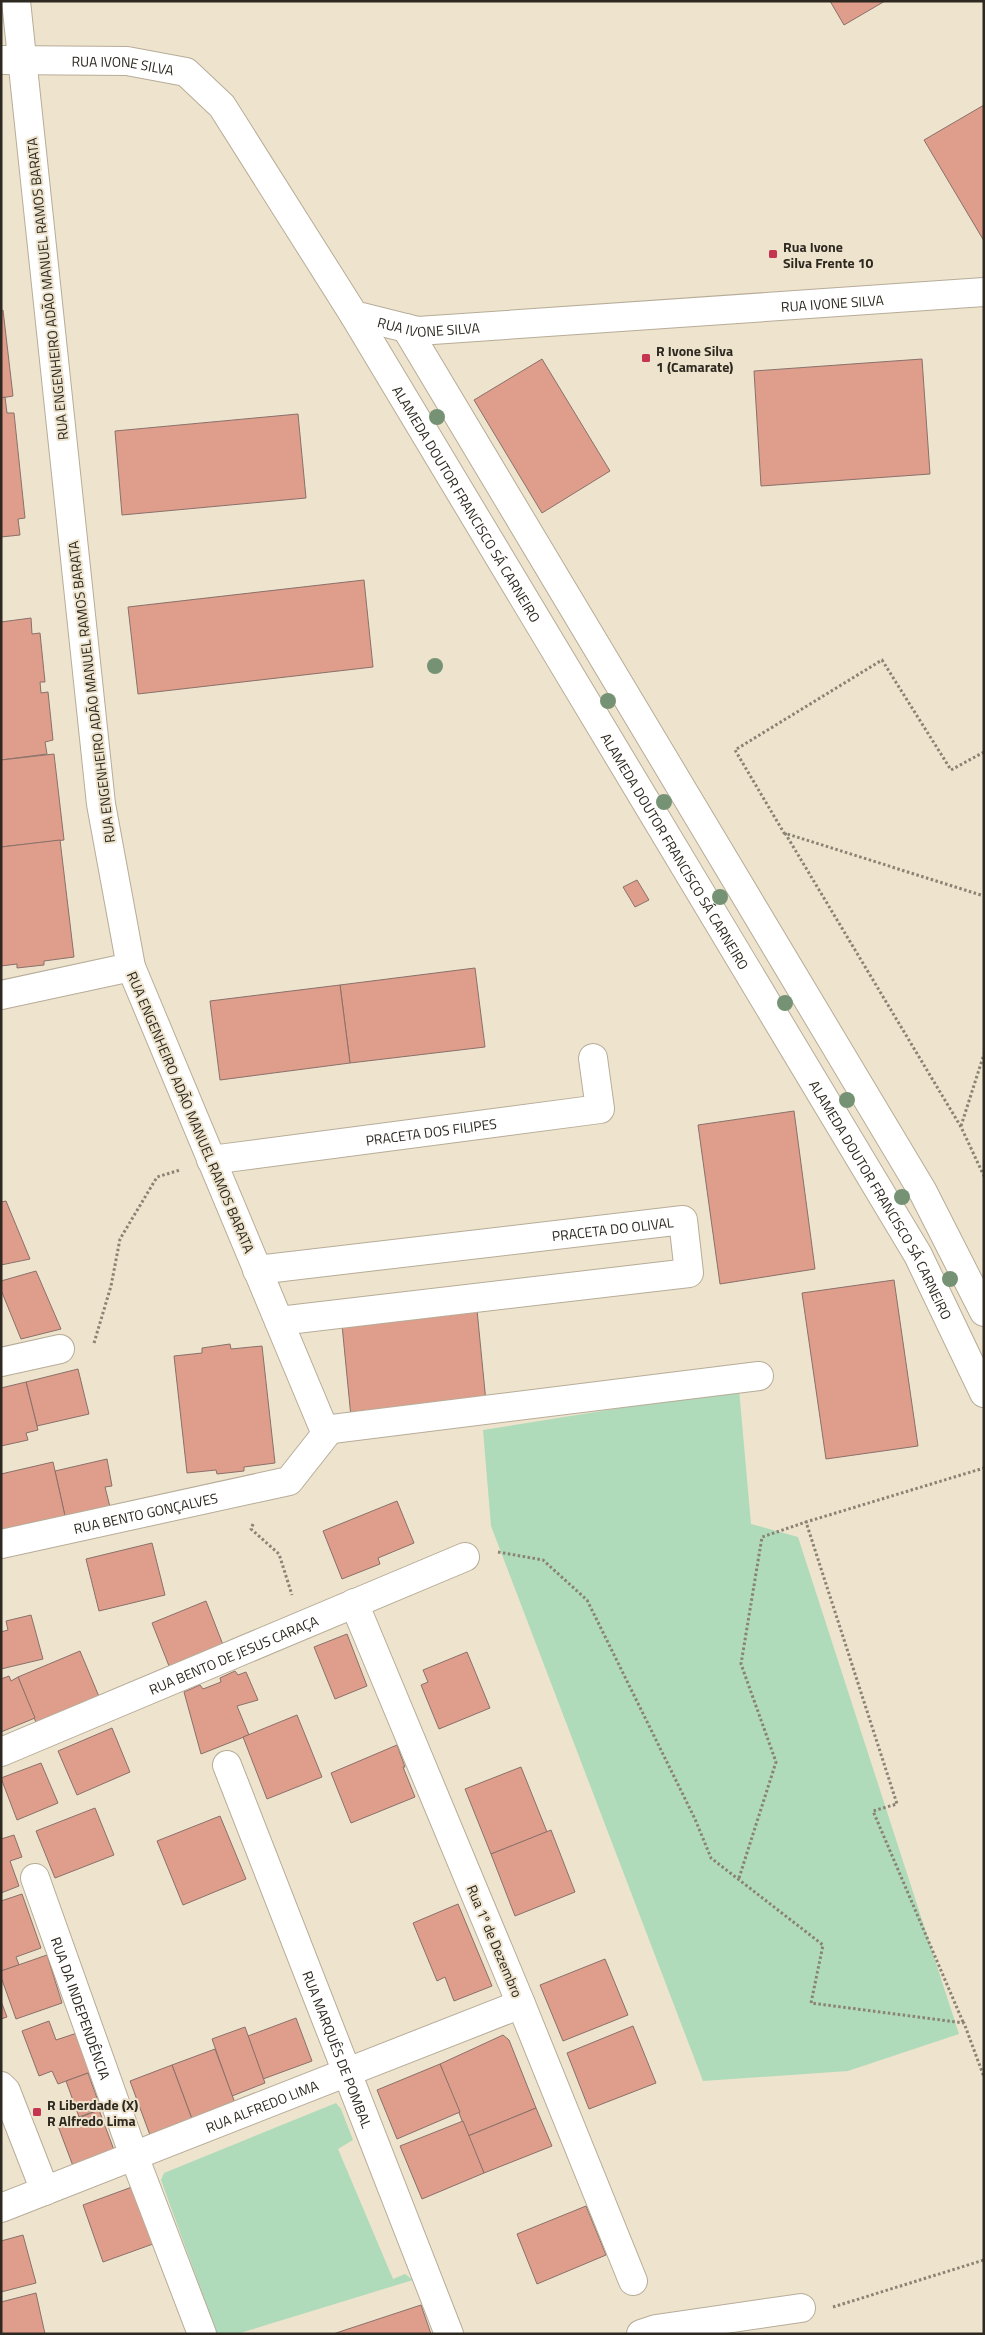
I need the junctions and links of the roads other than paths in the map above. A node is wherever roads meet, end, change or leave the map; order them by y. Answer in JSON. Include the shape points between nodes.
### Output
{"nodes":[{"id":1,"x":16,"y":1,"type":"edge"},
{"id":2,"x":12,"y":60,"type":"edge"},
{"id":3,"x":984,"y":292,"type":"edge"},
{"id":4,"x":354,"y":315,"type":"junction"},
{"id":5,"x":406,"y":328,"type":"junction"},
{"id":6,"x":131,"y":967,"type":"junction"},
{"id":7,"x":1,"y":995,"type":"edge"},
{"id":8,"x":592,"y":1058,"type":"dead end"},
{"id":9,"x":211,"y":1160,"type":"junction"},
{"id":10,"x":257,"y":1270,"type":"junction"},
{"id":11,"x":984,"y":1312,"type":"edge"},
{"id":12,"x":279,"y":1321,"type":"junction"},
{"id":13,"x":60,"y":1349,"type":"dead end"},
{"id":14,"x":1,"y":1362,"type":"edge"},
{"id":15,"x":759,"y":1376,"type":"dead end"},
{"id":16,"x":984,"y":1393,"type":"edge"},
{"id":17,"x":324,"y":1430,"type":"junction"},
{"id":18,"x":1,"y":1544,"type":"edge"},
{"id":19,"x":465,"y":1557,"type":"road end"},
{"id":20,"x":354,"y":1603,"type":"junction"},
{"id":21,"x":1,"y":1752,"type":"edge"},
{"id":22,"x":227,"y":1765,"type":"dead end"},
{"id":23,"x":35,"y":1878,"type":"dead end"},
{"id":24,"x":521,"y":2004,"type":"junction"},
{"id":25,"x":347,"y":2073,"type":"junction"},
{"id":26,"x":1,"y":2086,"type":"edge"},
{"id":27,"x":134,"y":2156,"type":"junction"},
{"id":28,"x":45,"y":2191,"type":"junction"},
{"id":29,"x":2,"y":2207,"type":"edge"},
{"id":30,"x":633,"y":2281,"type":"dead end"},
{"id":31,"x":801,"y":2308,"type":"road end"},
{"id":32,"x":202,"y":2334,"type":"edge"},
{"id":33,"x":449,"y":2334,"type":"edge"},
{"id":34,"x":641,"y":2334,"type":"edge"}],
"edges":[{"from":1,"to":2,"type":"street","name":"RUA ENGENHEIRO ADÃO MANUEL RAMOS BARATA"},
{"from":2,"to":4,"type":"street","name":"RUA IVONE SILVA","via":[[127,61],[186,72],[222,106]]},
{"from":2,"to":6,"type":"street","name":"RUA ENGENHEIRO ADÃO MANUEL RAMOS BARATA","via":[[101,804]]},
{"from":3,"to":5,"type":"street","name":"RUA IVONE SILVA","via":[[418,331]]},
{"from":4,"to":5,"type":"street","name":"RUA IVONE SILVA"},
{"from":4,"to":16,"type":"street","name":"ALAMEDA DOUTOR FRANCISCO SÁ CARNEIRO","via":[[918,1255]]},
{"from":5,"to":11,"type":"street","via":[[924,1192]]},
{"from":6,"to":7,"type":"street"},
{"from":6,"to":9,"type":"street","name":"RUA ENGENHEIRO ADÃO MANUEL RAMOS BARATA"},
{"from":8,"to":9,"type":"street","name":"PRACETA DOS FILIPES","via":[[600,1109]]},
{"from":9,"to":10,"type":"street","name":"RUA ENGENHEIRO ADÃO MANUEL RAMOS BARATA"},
{"from":10,"to":12,"type":"street","name":"RUA ENGENHEIRO ADÃO MANUEL RAMOS BARATA"},
{"from":10,"to":12,"type":"street","name":"PRACETA DO OLIVAL","via":[[683,1220],[689,1273]]},
{"from":12,"to":17,"type":"street","name":"RUA ENGENHEIRO ADÃO MANUEL RAMOS BARATA"},
{"from":13,"to":14,"type":"street"},
{"from":15,"to":17,"type":"street"},
{"from":17,"to":18,"type":"street","name":"RUA BENTO GONÇALVES","via":[[326,1434],[289,1481]]},
{"from":19,"to":20,"type":"street","name":"RUA BENTO DE JESUS CARAÇA"},
{"from":20,"to":21,"type":"street","name":"RUA BENTO DE JESUS CARAÇA"},
{"from":20,"to":24,"type":"street","name":"Rua 1º de Dezembro"},
{"from":22,"to":25,"type":"street","name":"RUA MARQUÊS DE POMBAL"},
{"from":23,"to":27,"type":"street","name":"RUA DA INDEPENDÊNCIA"},
{"from":24,"to":25,"type":"street","name":"RUA ALFREDO LIMA"},
{"from":24,"to":30,"type":"street","name":"Rua 1º de Dezembro"},
{"from":25,"to":27,"type":"street","name":"RUA ALFREDO LIMA"},
{"from":25,"to":33,"type":"street","name":"RUA MARQUÊS DE POMBAL"},
{"from":26,"to":28,"type":"street","via":[[6,2091]]},
{"from":27,"to":28,"type":"street","name":"RUA ALFREDO LIMA"},
{"from":27,"to":32,"type":"street","name":"RUA DA INDEPENDÊNCIA"},
{"from":28,"to":29,"type":"street","name":"RUA ALFREDO LIMA"},
{"from":31,"to":34,"type":"street","via":[[656,2329]]}]}
